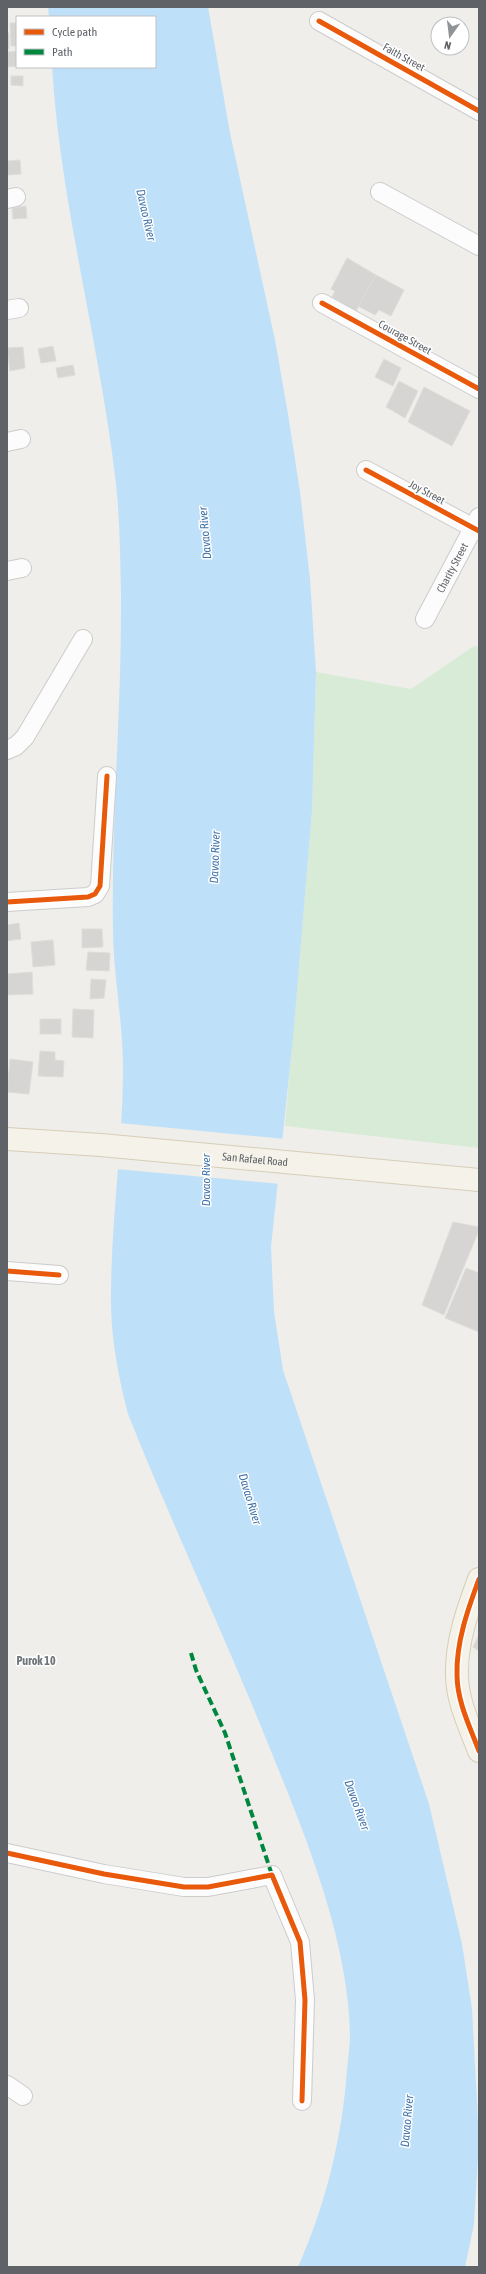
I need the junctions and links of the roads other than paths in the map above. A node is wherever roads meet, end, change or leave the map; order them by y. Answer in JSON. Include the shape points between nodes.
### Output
{"nodes":[{"id":1,"x":319,"y":21,"type":"dead end"},
{"id":2,"x":479,"y":111,"type":"edge"},
{"id":3,"x":380,"y":192,"type":"dead end"},
{"id":4,"x":479,"y":246,"type":"edge"},
{"id":5,"x":322,"y":303,"type":"dead end"},
{"id":6,"x":479,"y":388,"type":"edge"},
{"id":7,"x":366,"y":470,"type":"dead end"},
{"id":8,"x":477,"y":525,"type":"edge"},
{"id":9,"x":425,"y":619,"type":"dead end"},
{"id":10,"x":82,"y":639,"type":"dead end"},
{"id":11,"x":7,"y":750,"type":"edge"},
{"id":12,"x":107,"y":776,"type":"dead end"},
{"id":13,"x":7,"y":902,"type":"edge"},
{"id":14,"x":7,"y":1139,"type":"edge"},
{"id":15,"x":479,"y":1180,"type":"edge"},
{"id":16,"x":7,"y":1271,"type":"edge"},
{"id":17,"x":59,"y":1274,"type":"dead end"},
{"id":18,"x":479,"y":1579,"type":"edge"},
{"id":19,"x":475,"y":1728,"type":"edge"},
{"id":20,"x":479,"y":1751,"type":"edge"},
{"id":21,"x":7,"y":1853,"type":"edge"},
{"id":22,"x":7,"y":2085,"type":"edge"},
{"id":23,"x":23,"y":2096,"type":"dead end"},
{"id":24,"x":302,"y":2101,"type":"dead end"}],
"edges":[{"from":1,"to":2,"type":"street","name":"Faith Street"},
{"from":3,"to":4,"type":"street"},
{"from":5,"to":6,"type":"street","name":"Courage Street"},
{"from":7,"to":8,"type":"street","name":"Joy Street"},
{"from":8,"to":9,"type":"street","name":"Charity Street"},
{"from":10,"to":11,"type":"street","via":[[25,737],[16,746]]},
{"from":12,"to":13,"type":"street","via":[[100,886],[95,894],[88,897]]},
{"from":14,"to":15,"type":"main road","name":"San Rafael Road","via":[[101,1145]]},
{"from":16,"to":17,"type":"street"},
{"from":18,"to":19,"type":"main road","via":[[464,1624],[457,1675],[462,1705]]},
{"from":19,"to":20,"type":"main road"},
{"from":21,"to":24,"type":"street","via":[[104,1874],[184,1887],[208,1887],[272,1875],[300,1942],[305,2000]]},
{"from":22,"to":23,"type":"street"}]}
